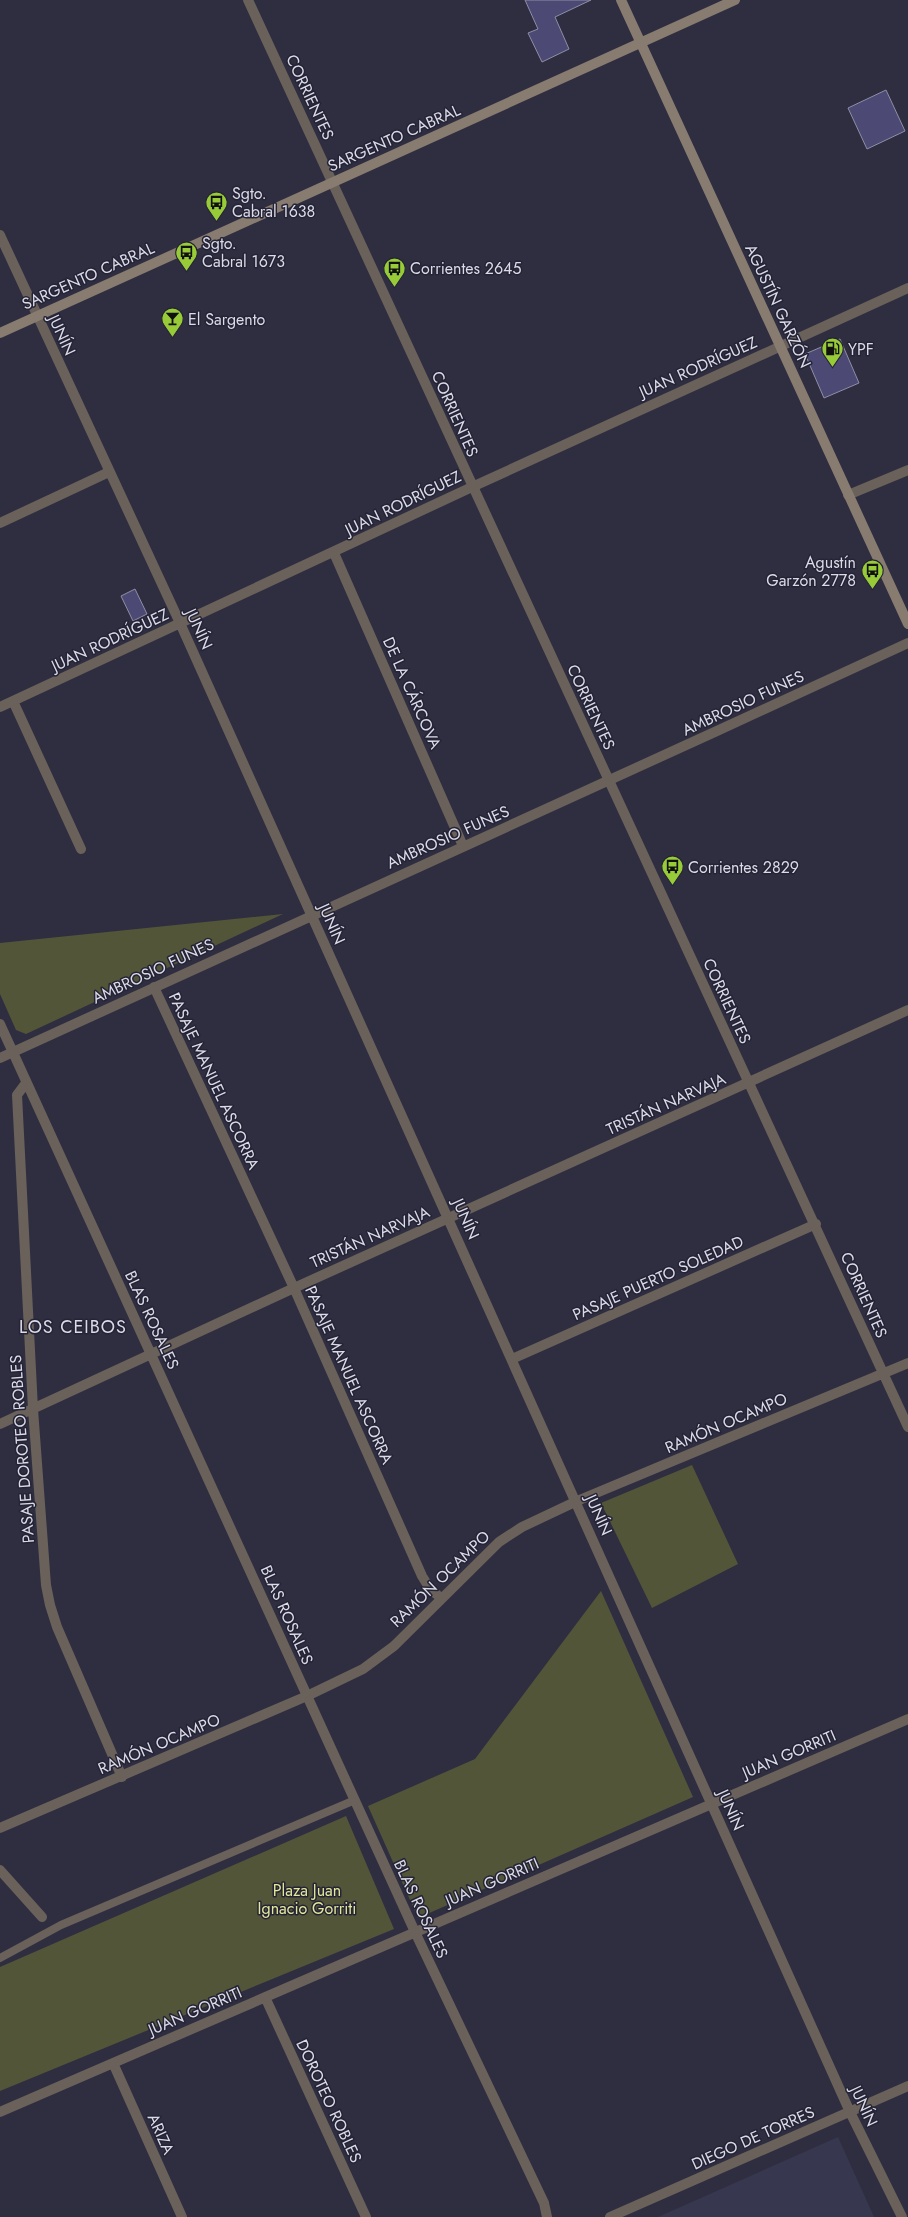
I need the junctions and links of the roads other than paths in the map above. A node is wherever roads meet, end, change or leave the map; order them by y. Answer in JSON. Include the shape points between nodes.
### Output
{"nodes":[{"id":1,"x":248,"y":0,"type":"edge"},
{"id":2,"x":621,"y":0,"type":"edge"},
{"id":3,"x":736,"y":0,"type":"edge"},
{"id":4,"x":641,"y":43,"type":"junction"},
{"id":5,"x":333,"y":182,"type":"junction"},
{"id":6,"x":0,"y":235,"type":"edge"},
{"id":7,"x":908,"y":288,"type":"edge"},
{"id":8,"x":37,"y":316,"type":"junction"},
{"id":9,"x":0,"y":333,"type":"edge"},
{"id":10,"x":780,"y":347,"type":"junction"},
{"id":11,"x":908,"y":470,"type":"edge"},
{"id":12,"x":109,"y":472,"type":"junction"},
{"id":13,"x":472,"y":487,"type":"junction"},
{"id":14,"x":848,"y":495,"type":"junction"},
{"id":15,"x":0,"y":523,"type":"edge"},
{"id":16,"x":334,"y":553,"type":"junction"},
{"id":17,"x":180,"y":623,"type":"junction"},
{"id":18,"x":908,"y":624,"type":"edge"},
{"id":19,"x":908,"y":643,"type":"edge"},
{"id":20,"x":13,"y":701,"type":"junction"},
{"id":21,"x":0,"y":707,"type":"edge"},
{"id":22,"x":609,"y":782,"type":"junction"},
{"id":23,"x":463,"y":846,"type":"junction"},
{"id":24,"x":81,"y":849,"type":"dead end"},
{"id":25,"x":312,"y":915,"type":"junction"},
{"id":26,"x":154,"y":987,"type":"junction"},
{"id":27,"x":908,"y":1010,"type":"edge"},
{"id":28,"x":0,"y":1024,"type":"edge"},
{"id":29,"x":13,"y":1052,"type":"junction"},
{"id":30,"x":0,"y":1058,"type":"edge"},
{"id":31,"x":26,"y":1083,"type":"junction"},
{"id":32,"x":748,"y":1083,"type":"junction"},
{"id":33,"x":449,"y":1217,"type":"junction"},
{"id":34,"x":816,"y":1224,"type":"junction"},
{"id":35,"x":294,"y":1288,"type":"junction"},
{"id":36,"x":152,"y":1355,"type":"junction"},
{"id":37,"x":512,"y":1359,"type":"junction"},
{"id":38,"x":908,"y":1363,"type":"edge"},
{"id":39,"x":883,"y":1374,"type":"junction"},
{"id":40,"x":33,"y":1409,"type":"junction"},
{"id":41,"x":0,"y":1424,"type":"edge"},
{"id":42,"x":908,"y":1427,"type":"edge"},
{"id":43,"x":577,"y":1501,"type":"junction"},
{"id":44,"x":441,"y":1598,"type":"junction"},
{"id":45,"x":307,"y":1696,"type":"junction"},
{"id":46,"x":908,"y":1719,"type":"edge"},
{"id":47,"x":122,"y":1776,"type":"junction"},
{"id":48,"x":355,"y":1800,"type":"junction"},
{"id":49,"x":712,"y":1804,"type":"junction"},
{"id":50,"x":0,"y":1828,"type":"edge"},
{"id":51,"x":0,"y":1870,"type":"edge"},
{"id":52,"x":42,"y":1917,"type":"dead end"},
{"id":53,"x":415,"y":1932,"type":"junction"},
{"id":54,"x":0,"y":1958,"type":"edge"},
{"id":55,"x":266,"y":1997,"type":"junction"},
{"id":56,"x":113,"y":2063,"type":"junction"},
{"id":57,"x":908,"y":2086,"type":"edge"},
{"id":58,"x":0,"y":2112,"type":"edge"},
{"id":59,"x":850,"y":2112,"type":"junction"},
{"id":60,"x":182,"y":2217,"type":"edge"},
{"id":61,"x":366,"y":2217,"type":"edge"},
{"id":62,"x":547,"y":2217,"type":"edge"},
{"id":63,"x":610,"y":2217,"type":"edge"},
{"id":64,"x":902,"y":2217,"type":"edge"}],
"edges":[{"from":1,"to":5,"type":"street","name":"CORRIENTES"},
{"from":2,"to":4,"type":"street","name":"AGUSTÍN GARZÓN"},
{"from":3,"to":4,"type":"street","name":"SARGENTO CABRAL"},
{"from":4,"to":5,"type":"street","name":"SARGENTO CABRAL"},
{"from":4,"to":10,"type":"street","name":"AGUSTÍN GARZÓN"},
{"from":5,"to":8,"type":"street","name":"SARGENTO CABRAL"},
{"from":5,"to":13,"type":"street","name":"CORRIENTES"},
{"from":6,"to":8,"type":"street","name":"JUNÍN"},
{"from":7,"to":10,"type":"street","name":"JUAN RODRÍGUEZ"},
{"from":8,"to":9,"type":"street","name":"SARGENTO CABRAL"},
{"from":8,"to":12,"type":"street","name":"JUNÍN"},
{"from":10,"to":13,"type":"street","name":"JUAN RODRÍGUEZ"},
{"from":10,"to":14,"type":"street","name":"AGUSTÍN GARZÓN"},
{"from":11,"to":14,"type":"street"},
{"from":12,"to":15,"type":"street"},
{"from":12,"to":17,"type":"street","name":"JUNÍN"},
{"from":13,"to":16,"type":"street","name":"JUAN RODRÍGUEZ"},
{"from":13,"to":22,"type":"street","name":"CORRIENTES"},
{"from":14,"to":18,"type":"street","name":"AGUSTÍN GARZÓN"},
{"from":16,"to":17,"type":"street","name":"JUAN RODRÍGUEZ"},
{"from":16,"to":23,"type":"street","name":"DE LA CÁRCOVA"},
{"from":17,"to":20,"type":"street","name":"JUAN RODRÍGUEZ"},
{"from":17,"to":25,"type":"street","name":"JUNÍN"},
{"from":19,"to":22,"type":"street","name":"AMBROSIO FUNES"},
{"from":20,"to":21,"type":"street","name":"JUAN RODRÍGUEZ"},
{"from":20,"to":24,"type":"street"},
{"from":22,"to":23,"type":"street","name":"AMBROSIO FUNES"},
{"from":22,"to":32,"type":"street","name":"CORRIENTES"},
{"from":23,"to":25,"type":"street","name":"AMBROSIO FUNES"},
{"from":25,"to":26,"type":"street","name":"AMBROSIO FUNES"},
{"from":25,"to":33,"type":"street","name":"JUNÍN"},
{"from":26,"to":29,"type":"street","name":"AMBROSIO FUNES"},
{"from":26,"to":35,"type":"street","name":"PASAJE MANUEL ASCORRA"},
{"from":27,"to":32,"type":"street","name":"TRISTÁN NARVAJA"},
{"from":28,"to":29,"type":"street","name":"BLAS ROSALES"},
{"from":29,"to":30,"type":"street","name":"AMBROSIO FUNES"},
{"from":29,"to":31,"type":"street","name":"BLAS ROSALES"},
{"from":31,"to":36,"type":"street","name":"BLAS ROSALES"},
{"from":31,"to":40,"type":"street","name":"PASAJE DOROTEO ROBLES","via":[[17,1095]]},
{"from":32,"to":33,"type":"street","name":"TRISTÁN NARVAJA"},
{"from":32,"to":34,"type":"street","name":"CORRIENTES"},
{"from":33,"to":35,"type":"street","name":"TRISTÁN NARVAJA"},
{"from":33,"to":37,"type":"street","name":"JUNÍN"},
{"from":34,"to":37,"type":"street","name":"PASAJE PUERTO SOLEDAD"},
{"from":34,"to":39,"type":"street","name":"CORRIENTES"},
{"from":35,"to":36,"type":"street","name":"TRISTÁN NARVAJA"},
{"from":35,"to":44,"type":"street","name":"PASAJE MANUEL ASCORRA","via":[[422,1576],[430,1589]]},
{"from":36,"to":40,"type":"street","name":"TRISTÁN NARVAJA"},
{"from":36,"to":45,"type":"street","name":"BLAS ROSALES"},
{"from":37,"to":43,"type":"street","name":"JUNÍN"},
{"from":38,"to":39,"type":"street","name":"RAMÓN OCAMPO"},
{"from":39,"to":42,"type":"street","name":"CORRIENTES"},
{"from":39,"to":43,"type":"street","name":"RAMÓN OCAMPO"},
{"from":40,"to":41,"type":"street","name":"TRISTÁN NARVAJA"},
{"from":40,"to":47,"type":"street","name":"PASAJE DOROTEO ROBLES","via":[[46,1585],[50,1605]]},
{"from":43,"to":44,"type":"street","name":"RAMÓN OCAMPO","via":[[508,1535]]},
{"from":43,"to":49,"type":"street","name":"JUNÍN"},
{"from":44,"to":45,"type":"street","name":"RAMÓN OCAMPO","via":[[377,1660]]},
{"from":45,"to":47,"type":"street","name":"RAMÓN OCAMPO"},
{"from":45,"to":48,"type":"street","name":"BLAS ROSALES"},
{"from":46,"to":49,"type":"street","name":"JUAN GORRITI"},
{"from":47,"to":50,"type":"street","name":"RAMÓN OCAMPO"},
{"from":48,"to":53,"type":"street","name":"BLAS ROSALES"},
{"from":48,"to":54,"type":"lane","via":[[62,1926]]},
{"from":49,"to":53,"type":"street","name":"JUAN GORRITI"},
{"from":49,"to":59,"type":"street","name":"JUNÍN"},
{"from":51,"to":52,"type":"street"},
{"from":53,"to":55,"type":"street","name":"JUAN GORRITI"},
{"from":53,"to":62,"type":"street","name":"BLAS ROSALES","via":[[544,2203]]},
{"from":55,"to":56,"type":"street","name":"JUAN GORRITI"},
{"from":55,"to":61,"type":"street","name":"DOROTEO ROBLES"},
{"from":56,"to":58,"type":"street","name":"JUAN GORRITI"},
{"from":56,"to":60,"type":"street","name":"ARIZA"},
{"from":57,"to":59,"type":"street","name":"DIEGO DE TORRES"},
{"from":59,"to":63,"type":"street","name":"DIEGO DE TORRES"},
{"from":59,"to":64,"type":"street","name":"JUNÍN"}]}
